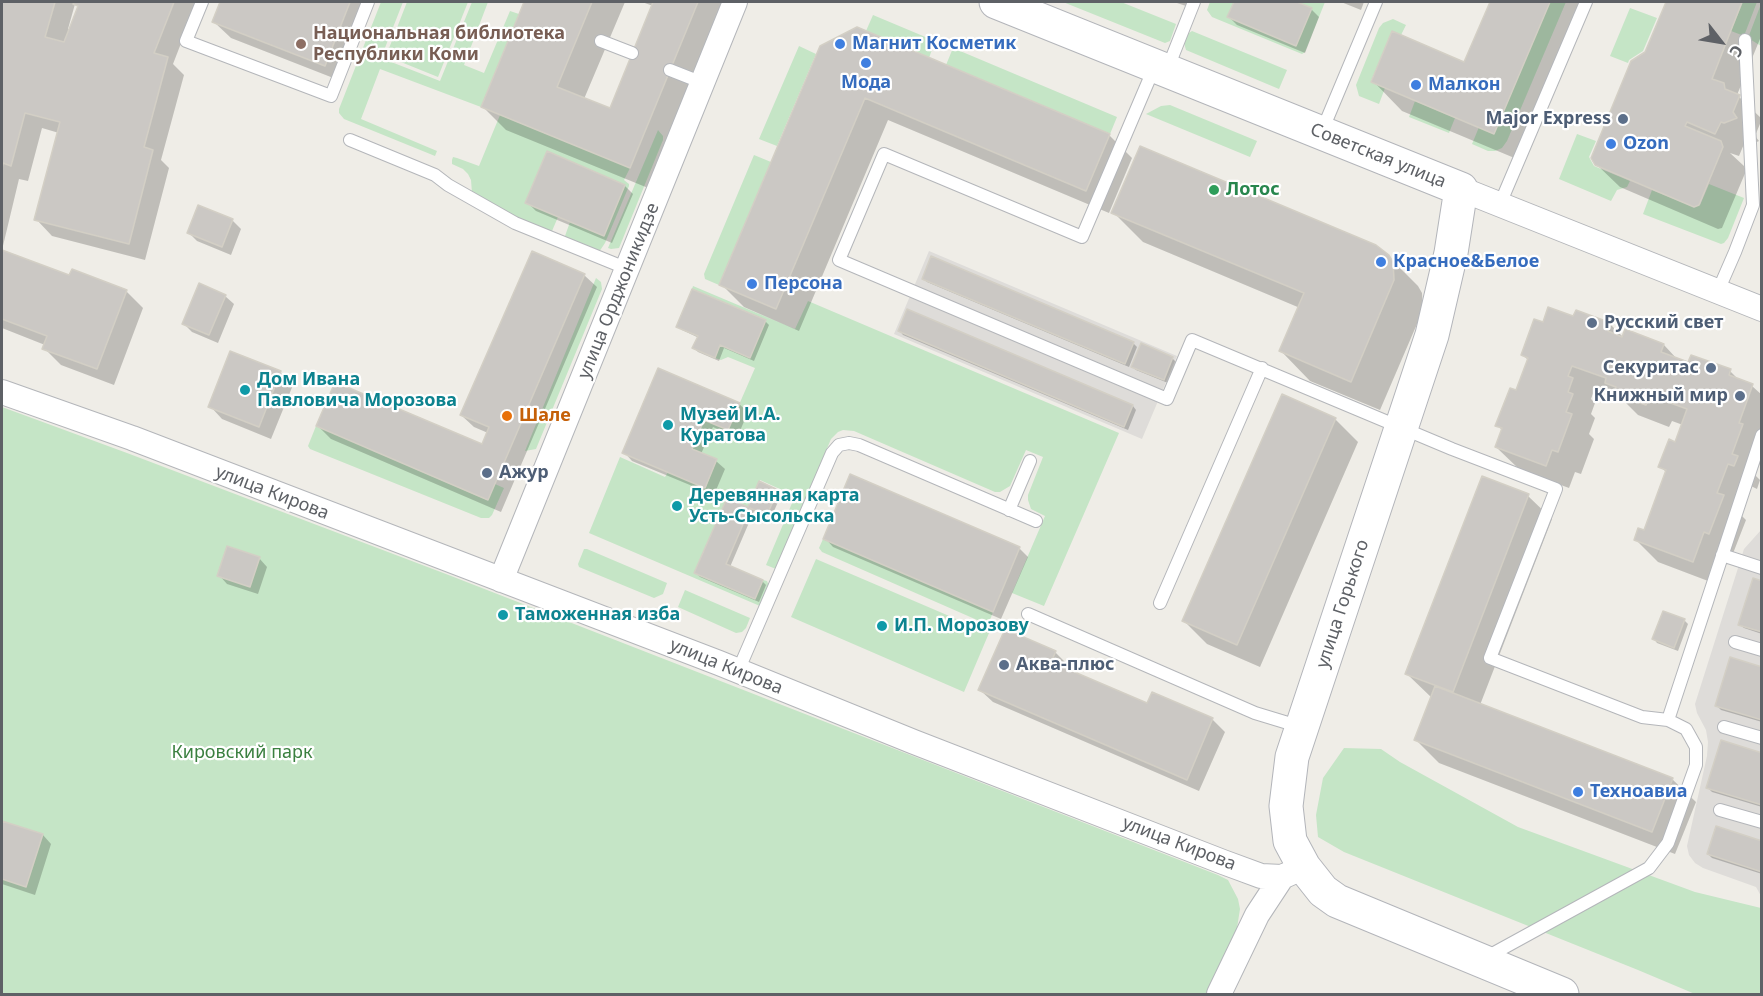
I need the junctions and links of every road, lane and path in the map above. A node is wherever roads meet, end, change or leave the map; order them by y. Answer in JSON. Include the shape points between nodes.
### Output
{"nodes":[{"id":1,"x":202,"y":2,"type":"edge"},
{"id":2,"x":369,"y":2,"type":"edge"},
{"id":3,"x":735,"y":2,"type":"edge"},
{"id":4,"x":996,"y":2,"type":"edge"},
{"id":5,"x":1194,"y":2,"type":"edge"},
{"id":6,"x":1376,"y":2,"type":"edge"},
{"id":7,"x":1586,"y":2,"type":"edge"},
{"id":8,"x":1745,"y":40,"type":"dead end"},
{"id":9,"x":601,"y":41,"type":"dead end"},
{"id":10,"x":632,"y":53,"type":"dead end"},
{"id":11,"x":670,"y":69,"type":"dead end"},
{"id":12,"x":1161,"y":69,"type":"junction"},
{"id":13,"x":703,"y":83,"type":"junction"},
{"id":14,"x":1321,"y":133,"type":"junction"},
{"id":15,"x":350,"y":140,"type":"dead end"},
{"id":16,"x":1461,"y":189,"type":"junction"},
{"id":17,"x":1500,"y":204,"type":"junction"},
{"id":18,"x":628,"y":269,"type":"junction"},
{"id":19,"x":1718,"y":291,"type":"junction"},
{"id":20,"x":1761,"y":309,"type":"edge"},
{"id":21,"x":1262,"y":369,"type":"junction"},
{"id":22,"x":2,"y":392,"type":"edge"},
{"id":23,"x":1402,"y":428,"type":"junction"},
{"id":24,"x":1761,"y":435,"type":"edge"},
{"id":25,"x":1030,"y":460,"type":"dead end"},
{"id":26,"x":1009,"y":510,"type":"junction"},
{"id":27,"x":1036,"y":521,"type":"dead end"},
{"id":28,"x":1722,"y":555,"type":"junction"},
{"id":29,"x":1761,"y":568,"type":"edge"},
{"id":30,"x":501,"y":580,"type":"junction"},
{"id":31,"x":1160,"y":603,"type":"dead end"},
{"id":32,"x":1028,"y":614,"type":"dead end"},
{"id":33,"x":1735,"y":642,"type":"dead end"},
{"id":34,"x":1761,"y":650,"type":"edge"},
{"id":35,"x":738,"y":671,"type":"junction"},
{"id":36,"x":1668,"y":720,"type":"junction"},
{"id":37,"x":1724,"y":727,"type":"dead end"},
{"id":38,"x":1302,"y":728,"type":"junction"},
{"id":39,"x":1761,"y":738,"type":"edge"},
{"id":40,"x":1720,"y":810,"type":"dead end"},
{"id":41,"x":1761,"y":822,"type":"edge"},
{"id":42,"x":1293,"y":872,"type":"junction"},
{"id":43,"x":1481,"y":960,"type":"junction"},
{"id":44,"x":1219,"y":994,"type":"edge"},
{"id":45,"x":1562,"y":994,"type":"edge"}],
"edges":[{"from":1,"to":2,"type":"lane","via":[[186,41],[331,96]]},
{"from":3,"to":13,"type":"street","name":"улица Орджоникидзе"},
{"from":4,"to":12,"type":"street","name":"Советская улица"},
{"from":5,"to":12,"type":"lane"},
{"from":6,"to":14,"type":"lane"},
{"from":7,"to":17,"type":"lane"},
{"from":8,"to":19,"type":"lane","via":[[1753,205]]},
{"from":9,"to":10,"type":"lane"},
{"from":11,"to":13,"type":"lane"},
{"from":12,"to":14,"type":"street","name":"Советская улица"},
{"from":12,"to":21,"type":"lane","via":[[1082,237],[884,154],[839,260],[1167,399],[1192,340]]},
{"from":13,"to":18,"type":"street","name":"улица Орджоникидзе"},
{"from":14,"to":16,"type":"street","name":"Советская улица"},
{"from":15,"to":18,"type":"lane","via":[[435,175],[515,223]]},
{"from":16,"to":17,"type":"street","name":"Советская улица"},
{"from":16,"to":23,"type":"street","name":"улица Горького","via":[[1432,335]]},
{"from":17,"to":19,"type":"street","name":"Советская улица"},
{"from":18,"to":30,"type":"street","name":"улица Орджоникидзе"},
{"from":19,"to":20,"type":"street","name":"Советская улица"},
{"from":21,"to":23,"type":"lane"},
{"from":21,"to":31,"type":"lane"},
{"from":22,"to":30,"type":"street","name":"улица Кирова"},
{"from":23,"to":36,"type":"lane","via":[[1556,489],[1490,658],[1642,717]]},
{"from":23,"to":38,"type":"street","name":"улица Горького"},
{"from":24,"to":28,"type":"lane"},
{"from":25,"to":26,"type":"lane"},
{"from":26,"to":27,"type":"lane"},
{"from":26,"to":35,"type":"lane","via":[[859,445],[839,445],[832,453]]},
{"from":28,"to":29,"type":"lane"},
{"from":28,"to":36,"type":"lane"},
{"from":30,"to":35,"type":"street","name":"улица Кирова"},
{"from":32,"to":38,"type":"lane","via":[[1255,713]]},
{"from":33,"to":34,"type":"lane"},
{"from":35,"to":42,"type":"street","name":"улица Кирова","via":[[1261,876]]},
{"from":36,"to":43,"type":"lane","via":[[1686,729],[1696,747],[1696,765],[1668,843],[1649,868]]},
{"from":37,"to":39,"type":"lane"},
{"from":38,"to":42,"type":"street","name":"улица Горького","via":[[1292,757],[1286,806]]},
{"from":40,"to":41,"type":"lane"},
{"from":42,"to":43,"type":"street","via":[[1337,900]]},
{"from":42,"to":44,"type":"street","via":[[1257,915]]},
{"from":43,"to":45,"type":"street"}]}
